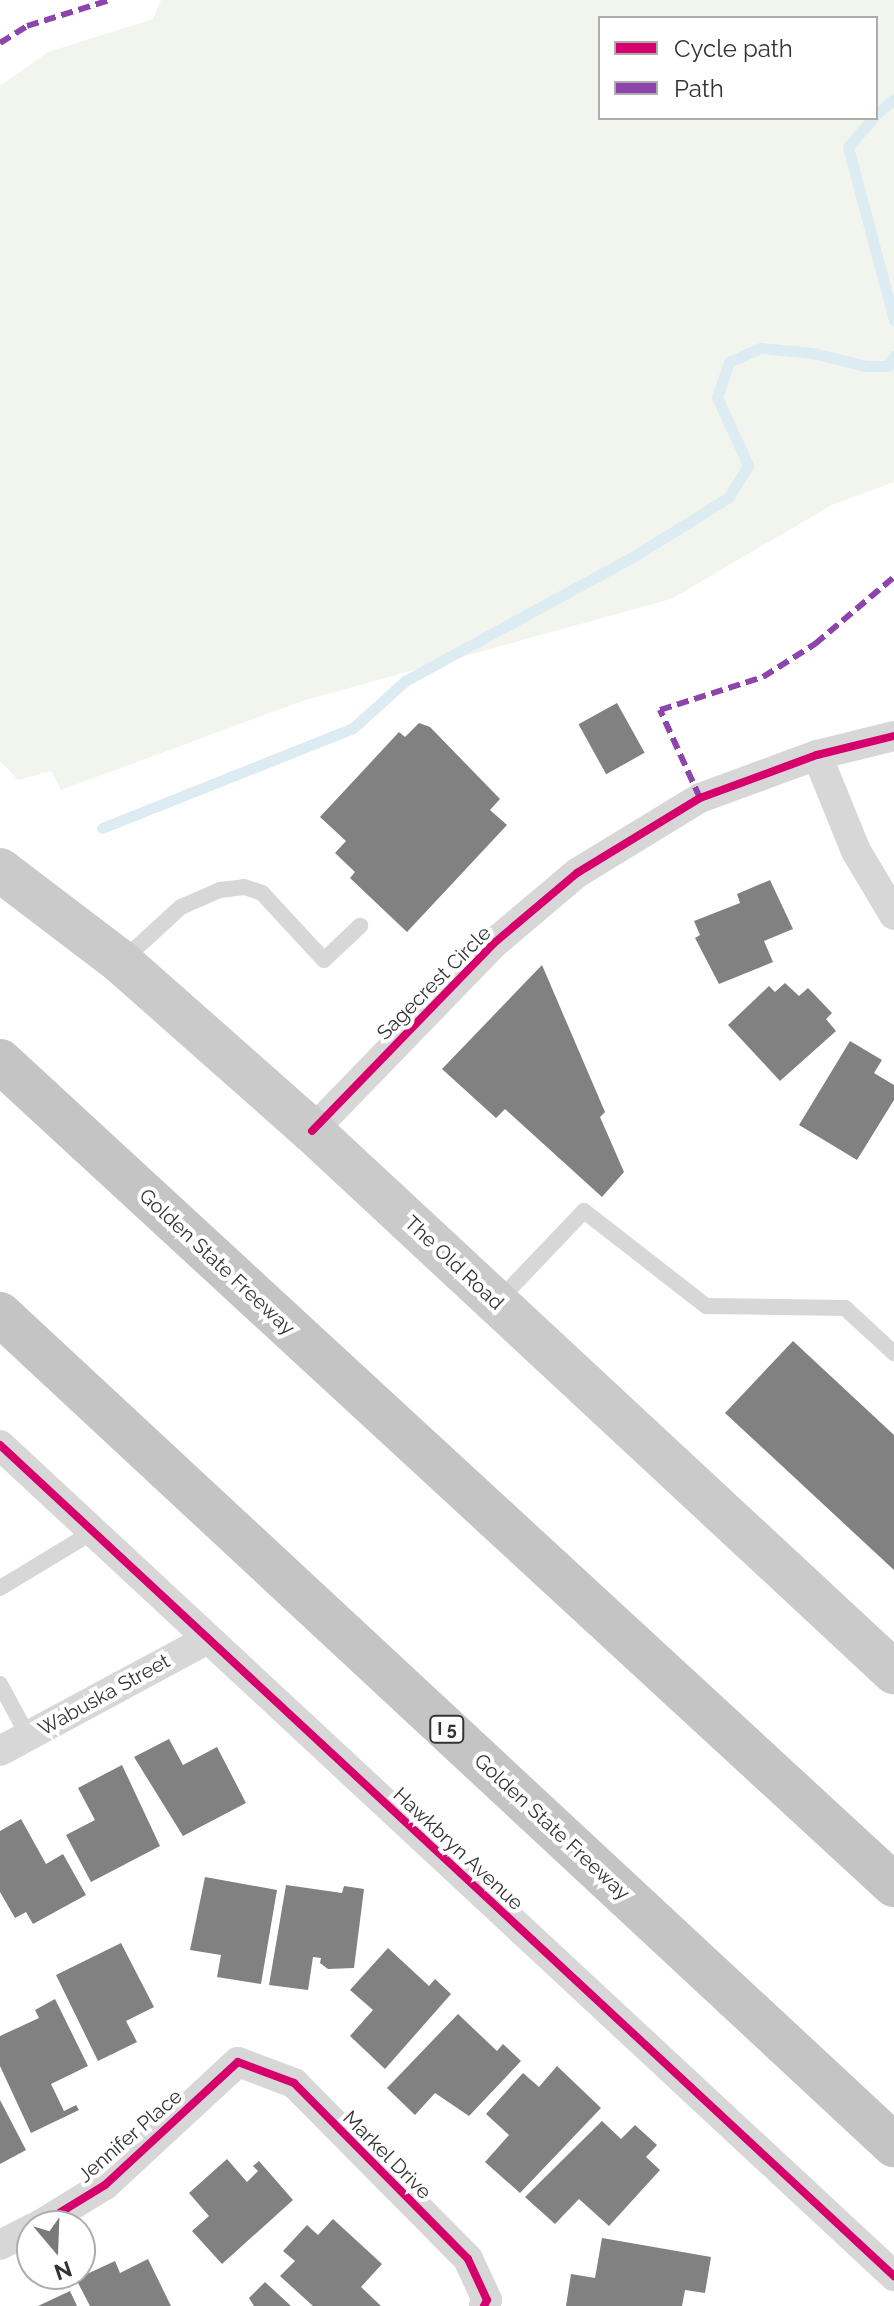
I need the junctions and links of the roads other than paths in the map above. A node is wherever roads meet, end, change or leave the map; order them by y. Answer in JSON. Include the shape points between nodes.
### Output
{"nodes":[{"id":1,"x":894,"y":736,"type":"edge"},
{"id":2,"x":817,"y":755,"type":"junction"},
{"id":3,"x":0,"y":870,"type":"edge"},
{"id":4,"x":894,"y":915,"type":"edge"},
{"id":5,"x":360,"y":926,"type":"dead end"},
{"id":6,"x":121,"y":962,"type":"junction"},
{"id":7,"x":0,"y":1061,"type":"edge"},
{"id":8,"x":312,"y":1131,"type":"junction"},
{"id":9,"x":496,"y":1302,"type":"junction"},
{"id":10,"x":0,"y":1314,"type":"edge"},
{"id":11,"x":894,"y":1353,"type":"edge"},
{"id":12,"x":0,"y":1445,"type":"edge"},
{"id":13,"x":93,"y":1532,"type":"junction"},
{"id":14,"x":0,"y":1588,"type":"edge"},
{"id":15,"x":208,"y":1639,"type":"junction"},
{"id":16,"x":894,"y":1672,"type":"edge"},
{"id":17,"x":0,"y":1684,"type":"edge"},
{"id":18,"x":28,"y":1736,"type":"junction"},
{"id":19,"x":0,"y":1751,"type":"edge"},
{"id":20,"x":834,"y":1829,"type":"junction"},
{"id":21,"x":894,"y":1849,"type":"edge"},
{"id":22,"x":894,"y":1885,"type":"edge"},
{"id":23,"x":238,"y":2062,"type":"joint"},
{"id":24,"x":894,"y":2145,"type":"edge"},
{"id":25,"x":64,"y":2210,"type":"edge"},
{"id":26,"x":894,"y":2276,"type":"edge"},
{"id":27,"x":486,"y":2303,"type":"edge"}],
"edges":[{"from":1,"to":2,"type":"street","name":"Sagecrest Circle"},
{"from":2,"to":4,"type":"street","via":[[856,851]]},
{"from":2,"to":8,"type":"street","name":"Sagecrest Circle","via":[[700,798],[577,873],[493,944]]},
{"from":3,"to":6,"type":"main road","name":"The Old Road"},
{"from":5,"to":6,"type":"lane","via":[[324,960],[262,893],[244,887],[220,890],[181,907]]},
{"from":6,"to":8,"type":"main road","name":"The Old Road"},
{"from":7,"to":20,"type":"highway","name":"Golden State Freeway"},
{"from":8,"to":9,"type":"main road","name":"The Old Road"},
{"from":9,"to":11,"type":"lane","via":[[584,1211],[706,1306],[845,1308]]},
{"from":9,"to":16,"type":"main road","name":"The Old Road"},
{"from":10,"to":24,"type":"highway","name":"Golden State Freeway","number":"I 5"},
{"from":12,"to":13,"type":"street","name":"Hawkbryn Avenue"},
{"from":13,"to":14,"type":"lane"},
{"from":13,"to":15,"type":"street","name":"Hawkbryn Avenue"},
{"from":15,"to":18,"type":"street","name":"Wabuska Street"},
{"from":15,"to":26,"type":"street","name":"Hawkbryn Avenue"},
{"from":17,"to":18,"type":"lane"},
{"from":18,"to":19,"type":"street","name":"Wabuska Street"},
{"from":20,"to":21,"type":"highway"},
{"from":20,"to":22,"type":"highway","name":"Golden State Freeway"},
{"from":23,"to":25,"type":"street","name":"Jennifer Place","via":[[105,2185]]},
{"from":23,"to":27,"type":"street","name":"Markel Drive","via":[[294,2083],[468,2259]]}]}
